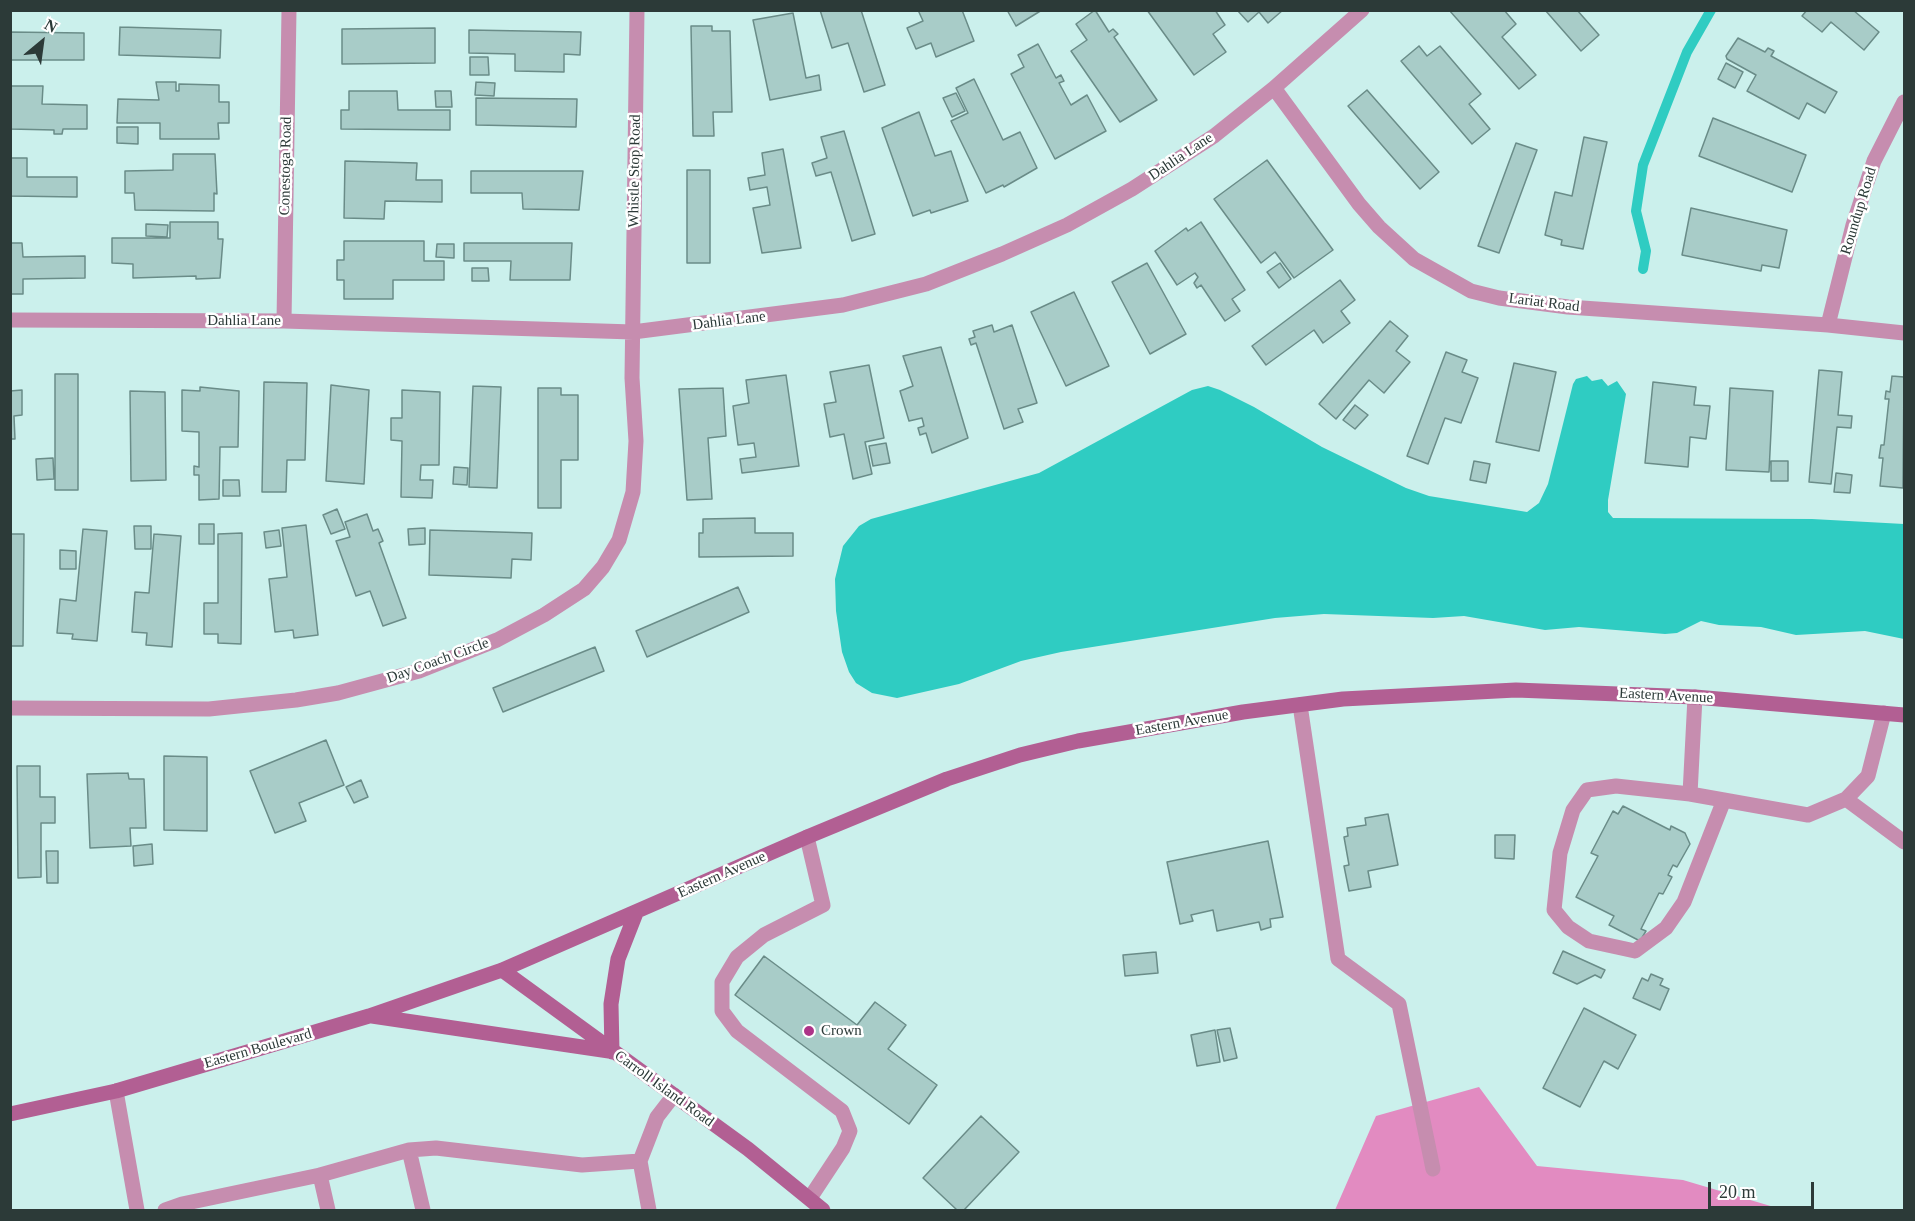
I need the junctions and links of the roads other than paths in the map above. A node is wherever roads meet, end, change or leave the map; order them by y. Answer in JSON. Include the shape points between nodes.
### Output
{"nodes":[{"id":1,"x":289,"y":10,"type":"edge"},
{"id":2,"x":637,"y":10,"type":"edge"},
{"id":3,"x":1362,"y":10,"type":"edge"},
{"id":4,"x":1274,"y":88,"type":"junction"},
{"id":5,"x":1905,"y":102,"type":"edge"},
{"id":6,"x":10,"y":320,"type":"edge"},
{"id":7,"x":284,"y":321,"type":"junction"},
{"id":8,"x":1828,"y":325,"type":"junction"},
{"id":9,"x":633,"y":332,"type":"junction"},
{"id":10,"x":1905,"y":333,"type":"edge"},
{"id":11,"x":1695,"y":697,"type":"junction"},
{"id":12,"x":1300,"y":705,"type":"junction"},
{"id":13,"x":10,"y":708,"type":"edge"},
{"id":14,"x":1884,"y":713,"type":"junction"},
{"id":15,"x":1905,"y":715,"type":"edge"},
{"id":16,"x":1690,"y":794,"type":"junction"},
{"id":17,"x":1846,"y":799,"type":"junction"},
{"id":18,"x":1724,"y":800,"type":"junction"},
{"id":19,"x":807,"y":837,"type":"junction"},
{"id":20,"x":1905,"y":842,"type":"edge"},
{"id":21,"x":636,"y":914,"type":"junction"},
{"id":22,"x":502,"y":970,"type":"junction"},
{"id":23,"x":369,"y":1016,"type":"junction"},
{"id":24,"x":612,"y":1052,"type":"junction"},
{"id":25,"x":116,"y":1090,"type":"junction"},
{"id":26,"x":674,"y":1095,"type":"junction"},
{"id":27,"x":10,"y":1114,"type":"edge"},
{"id":28,"x":409,"y":1150,"type":"junction"},
{"id":29,"x":640,"y":1161,"type":"junction"},
{"id":30,"x":1433,"y":1169,"type":"dead end"},
{"id":31,"x":320,"y":1175,"type":"junction"},
{"id":32,"x":810,"y":1198,"type":"junction"},
{"id":33,"x":137,"y":1210,"type":"edge"},
{"id":34,"x":165,"y":1210,"type":"edge"},
{"id":35,"x":328,"y":1210,"type":"edge"},
{"id":36,"x":423,"y":1210,"type":"edge"},
{"id":37,"x":649,"y":1210,"type":"edge"},
{"id":38,"x":824,"y":1210,"type":"edge"}],
"edges":[{"from":1,"to":7,"type":"street","name":"Conestoga Road"},
{"from":2,"to":9,"type":"street","name":"Whistle Stop Road"},
{"from":3,"to":4,"type":"street","name":"Dahlia Lane"},
{"from":4,"to":8,"type":"street","name":"Lariat Road","via":[[1379,226],[1414,259],[1463,287],[1499,298],[1568,307]]},
{"from":4,"to":9,"type":"street","name":"Dahlia Lane","via":[[1214,136],[1132,189],[1034,240],[926,284],[843,305]]},
{"from":5,"to":8,"type":"street","name":"Roundup Road","via":[[1874,161]]},
{"from":6,"to":7,"type":"street","name":"Dahlia Lane"},
{"from":7,"to":9,"type":"street","name":"Dahlia Lane"},
{"from":8,"to":10,"type":"street","name":"Lariat Road"},
{"from":9,"to":13,"type":"street","name":"Day Coach Circle","via":[[636,441],[627,518],[603,567],[584,589],[544,615],[497,640],[420,672],[338,693],[209,709]]},
{"from":11,"to":12,"type":"main road","name":"Eastern Avenue","via":[[1516,690],[1343,699]]},
{"from":11,"to":14,"type":"main road","name":"Eastern Avenue"},
{"from":11,"to":16,"type":"street"},
{"from":12,"to":19,"type":"main road","name":"Eastern Avenue","via":[[1090,739],[1020,755],[947,779]]},
{"from":12,"to":30,"type":"street","via":[[1338,959],[1399,1004]]},
{"from":14,"to":15,"type":"main road","name":"Eastern Avenue"},
{"from":14,"to":17,"type":"street","via":[[1868,776]]},
{"from":16,"to":18,"type":"street"},
{"from":16,"to":18,"type":"street","via":[[1616,786],[1587,790],[1573,810],[1560,853],[1554,910],[1568,927],[1589,941],[1635,951],[1666,928],[1684,902]]},
{"from":17,"to":18,"type":"street","via":[[1808,815]]},
{"from":17,"to":20,"type":"street"},
{"from":19,"to":21,"type":"main road","name":"Eastern Avenue"},
{"from":19,"to":32,"type":"street","via":[[823,905],[764,935],[737,957],[722,982],[722,1011],[737,1031],[842,1111],[850,1131]]},
{"from":21,"to":22,"type":"main road","name":"Eastern Avenue"},
{"from":21,"to":24,"type":"main road","via":[[618,959],[611,1004]]},
{"from":22,"to":23,"type":"main road","name":"Eastern Boulevard"},
{"from":22,"to":24,"type":"main road","name":"Carroll Island Road"},
{"from":23,"to":24,"type":"main road"},
{"from":23,"to":25,"type":"main road","name":"Eastern Boulevard"},
{"from":24,"to":26,"type":"main road","name":"Carroll Island Road"},
{"from":25,"to":27,"type":"main road","name":"Eastern Boulevard"},
{"from":25,"to":33,"type":"street"},
{"from":26,"to":29,"type":"street","via":[[657,1117]]},
{"from":26,"to":32,"type":"main road","name":"Carroll Island Road"},
{"from":28,"to":29,"type":"street","via":[[436,1148],[582,1165]]},
{"from":28,"to":31,"type":"street"},
{"from":28,"to":36,"type":"street"},
{"from":29,"to":37,"type":"street"},
{"from":31,"to":34,"type":"street"},
{"from":31,"to":35,"type":"street"},
{"from":32,"to":38,"type":"main road","name":"Carroll Island Road"}]}
